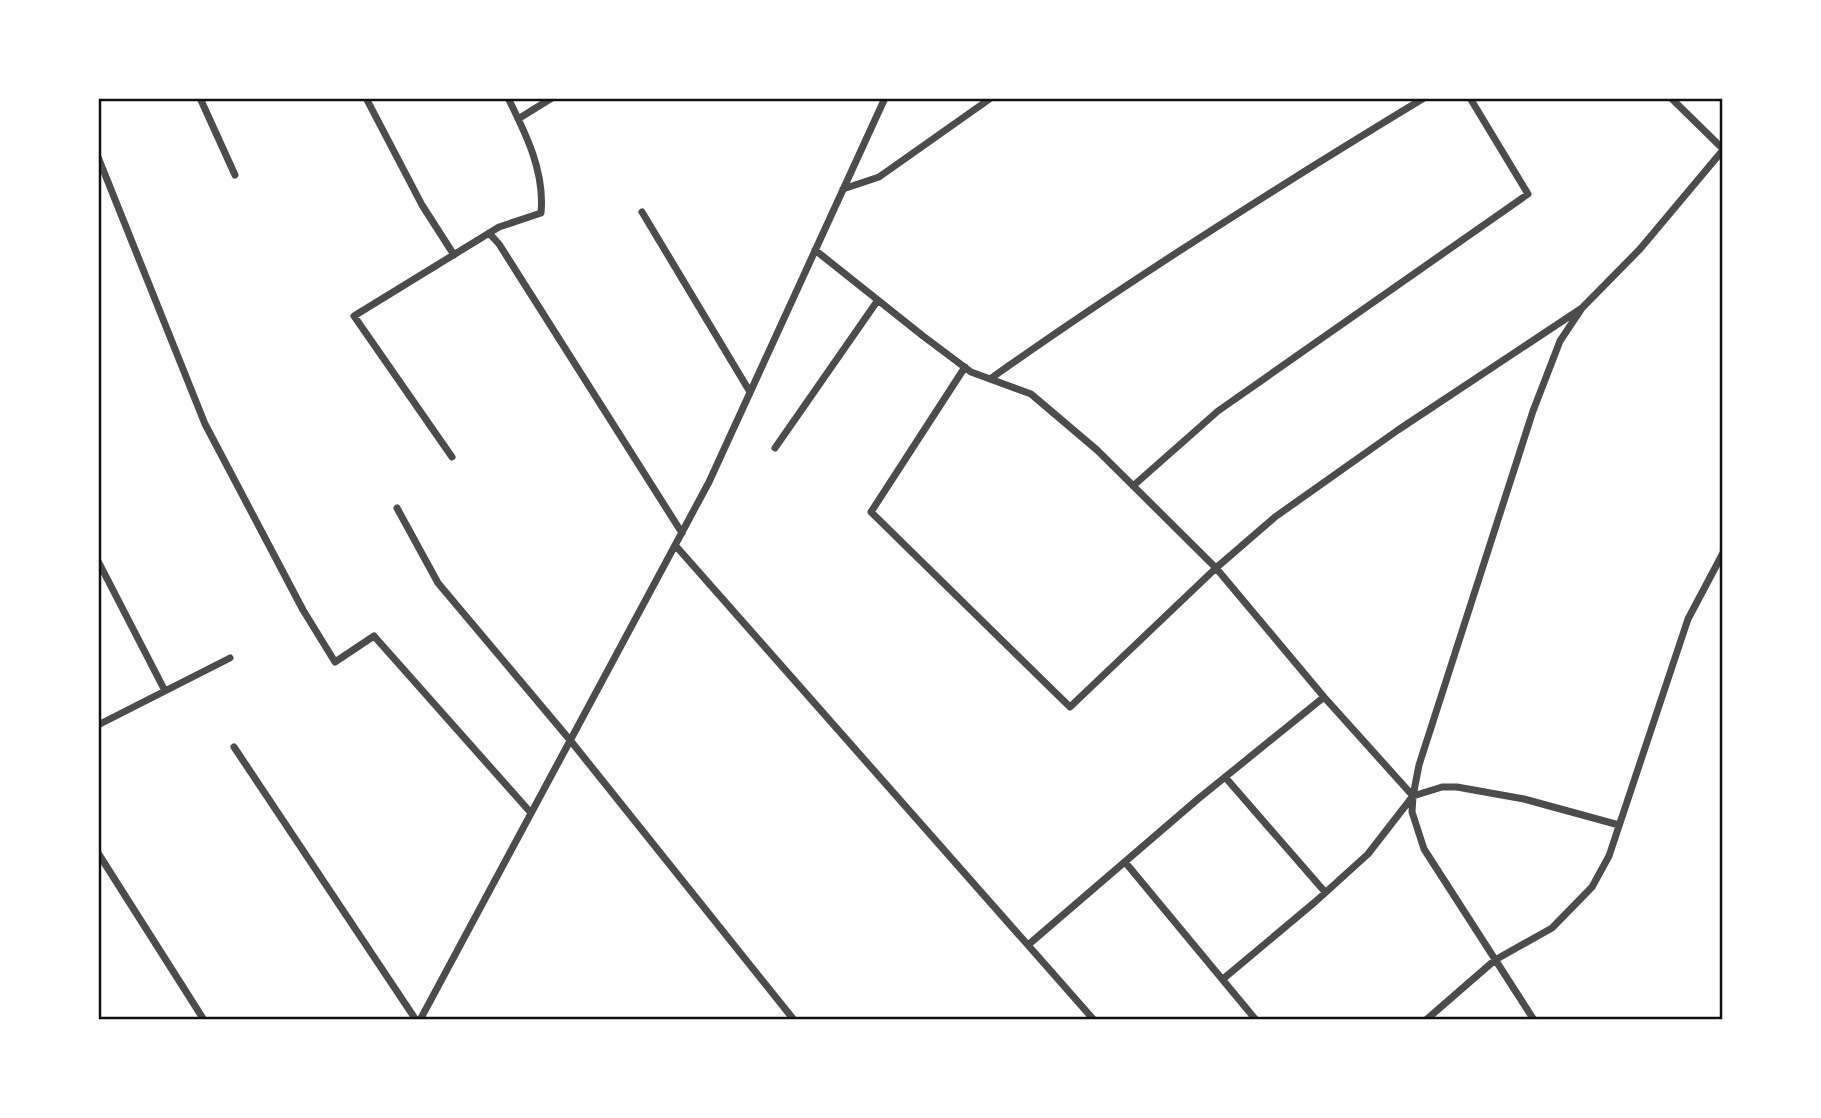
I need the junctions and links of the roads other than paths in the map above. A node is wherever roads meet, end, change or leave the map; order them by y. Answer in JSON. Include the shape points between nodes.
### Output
{"nodes":[{"id":1,"x":200,"y":98,"type":"edge"},
{"id":2,"x":366,"y":98,"type":"edge"},
{"id":3,"x":508,"y":98,"type":"edge"},
{"id":4,"x":552,"y":98,"type":"edge"},
{"id":5,"x":885,"y":98,"type":"edge"},
{"id":6,"x":991,"y":98,"type":"edge"},
{"id":7,"x":1424,"y":98,"type":"edge"},
{"id":8,"x":1470,"y":98,"type":"edge"},
{"id":9,"x":1671,"y":98,"type":"edge"},
{"id":10,"x":518,"y":118,"type":"junction"},
{"id":11,"x":1723,"y":150,"type":"edge"},
{"id":12,"x":98,"y":157,"type":"edge"},
{"id":13,"x":235,"y":175,"type":"dead end"},
{"id":14,"x":843,"y":189,"type":"junction"},
{"id":15,"x":642,"y":212,"type":"dead end"},
{"id":16,"x":489,"y":233,"type":"junction"},
{"id":17,"x":815,"y":250,"type":"junction"},
{"id":18,"x":454,"y":255,"type":"junction"},
{"id":19,"x":878,"y":300,"type":"junction"},
{"id":20,"x":1582,"y":308,"type":"junction"},
{"id":21,"x":965,"y":367,"type":"junction"},
{"id":22,"x":990,"y":379,"type":"junction"},
{"id":23,"x":750,"y":392,"type":"junction"},
{"id":24,"x":775,"y":448,"type":"dead end"},
{"id":25,"x":452,"y":457,"type":"dead end"},
{"id":26,"x":1133,"y":486,"type":"junction"},
{"id":27,"x":397,"y":508,"type":"dead end"},
{"id":28,"x":682,"y":533,"type":"junction"},
{"id":29,"x":675,"y":545,"type":"junction"},
{"id":30,"x":1723,"y":553,"type":"edge"},
{"id":31,"x":98,"y":561,"type":"edge"},
{"id":32,"x":1216,"y":568,"type":"junction"},
{"id":33,"x":230,"y":658,"type":"dead end"},
{"id":34,"x":165,"y":691,"type":"junction"},
{"id":35,"x":1324,"y":697,"type":"junction"},
{"id":36,"x":98,"y":725,"type":"edge"},
{"id":37,"x":570,"y":740,"type":"junction"},
{"id":38,"x":234,"y":747,"type":"dead end"},
{"id":39,"x":1225,"y":777,"type":"junction"},
{"id":40,"x":1413,"y":796,"type":"junction"},
{"id":41,"x":531,"y":813,"type":"junction"},
{"id":42,"x":1619,"y":825,"type":"junction"},
{"id":43,"x":98,"y":853,"type":"edge"},
{"id":44,"x":1125,"y":862,"type":"junction"},
{"id":45,"x":1325,"y":892,"type":"junction"},
{"id":46,"x":1028,"y":945,"type":"junction"},
{"id":47,"x":1495,"y":960,"type":"junction"},
{"id":48,"x":1223,"y":979,"type":"junction"},
{"id":49,"x":204,"y":1020,"type":"edge"},
{"id":50,"x":418,"y":1020,"type":"edge"},
{"id":51,"x":794,"y":1020,"type":"edge"},
{"id":52,"x":1094,"y":1020,"type":"edge"},
{"id":53,"x":1256,"y":1020,"type":"edge"},
{"id":54,"x":1426,"y":1020,"type":"edge"},
{"id":55,"x":1534,"y":1020,"type":"edge"}],
"edges":[{"from":1,"to":13,"type":"street"},
{"from":2,"to":18,"type":"street"},
{"from":3,"to":10,"type":"street"},
{"from":4,"to":10,"type":"street"},
{"from":5,"to":14,"type":"street"},
{"from":6,"to":14,"type":"street","via":[[880,177]]},
{"from":7,"to":22,"type":"street","via":[[1299,174]]},
{"from":8,"to":26,"type":"street","via":[[1528,194],[1218,411]]},
{"from":9,"to":11,"type":"street"},
{"from":10,"to":16,"type":"street","via":[[543,191],[541,213]]},
{"from":11,"to":20,"type":"street","via":[[1640,249]]},
{"from":12,"to":41,"type":"street","via":[[205,424],[335,662],[374,636]]},
{"from":14,"to":17,"type":"street"},
{"from":15,"to":23,"type":"street"},
{"from":16,"to":18,"type":"street"},
{"from":16,"to":28,"type":"street"},
{"from":17,"to":19,"type":"street"},
{"from":17,"to":23,"type":"street"},
{"from":18,"to":25,"type":"street","via":[[354,316]]},
{"from":19,"to":21,"type":"street"},
{"from":19,"to":24,"type":"street"},
{"from":20,"to":32,"type":"street","via":[[1275,517]]},
{"from":20,"to":40,"type":"street","via":[[1560,341],[1533,411]]},
{"from":21,"to":22,"type":"street"},
{"from":21,"to":32,"type":"street","via":[[871,512],[1070,707]]},
{"from":22,"to":26,"type":"street","via":[[1031,394]]},
{"from":23,"to":28,"type":"street"},
{"from":26,"to":32,"type":"street"},
{"from":27,"to":37,"type":"street","via":[[438,583]]},
{"from":28,"to":29,"type":"street"},
{"from":29,"to":37,"type":"street"},
{"from":29,"to":46,"type":"street"},
{"from":30,"to":42,"type":"street","via":[[1688,619]]},
{"from":31,"to":34,"type":"street"},
{"from":32,"to":35,"type":"street"},
{"from":33,"to":34,"type":"street"},
{"from":34,"to":36,"type":"street"},
{"from":35,"to":39,"type":"street"},
{"from":35,"to":40,"type":"street"},
{"from":37,"to":41,"type":"street"},
{"from":37,"to":51,"type":"street"},
{"from":38,"to":50,"type":"street"},
{"from":39,"to":44,"type":"street"},
{"from":39,"to":45,"type":"street"},
{"from":40,"to":42,"type":"street","via":[[1457,787],[1524,799]]},
{"from":40,"to":45,"type":"street","via":[[1368,854]]},
{"from":40,"to":47,"type":"street","via":[[1412,811],[1424,849]]},
{"from":41,"to":50,"type":"street"},
{"from":42,"to":47,"type":"street","via":[[1592,887],[1552,928]]},
{"from":43,"to":49,"type":"street"},
{"from":44,"to":46,"type":"street"},
{"from":44,"to":48,"type":"street"},
{"from":45,"to":48,"type":"street"},
{"from":46,"to":52,"type":"street"},
{"from":47,"to":54,"type":"street"},
{"from":47,"to":55,"type":"street"},
{"from":48,"to":53,"type":"street"}]}
